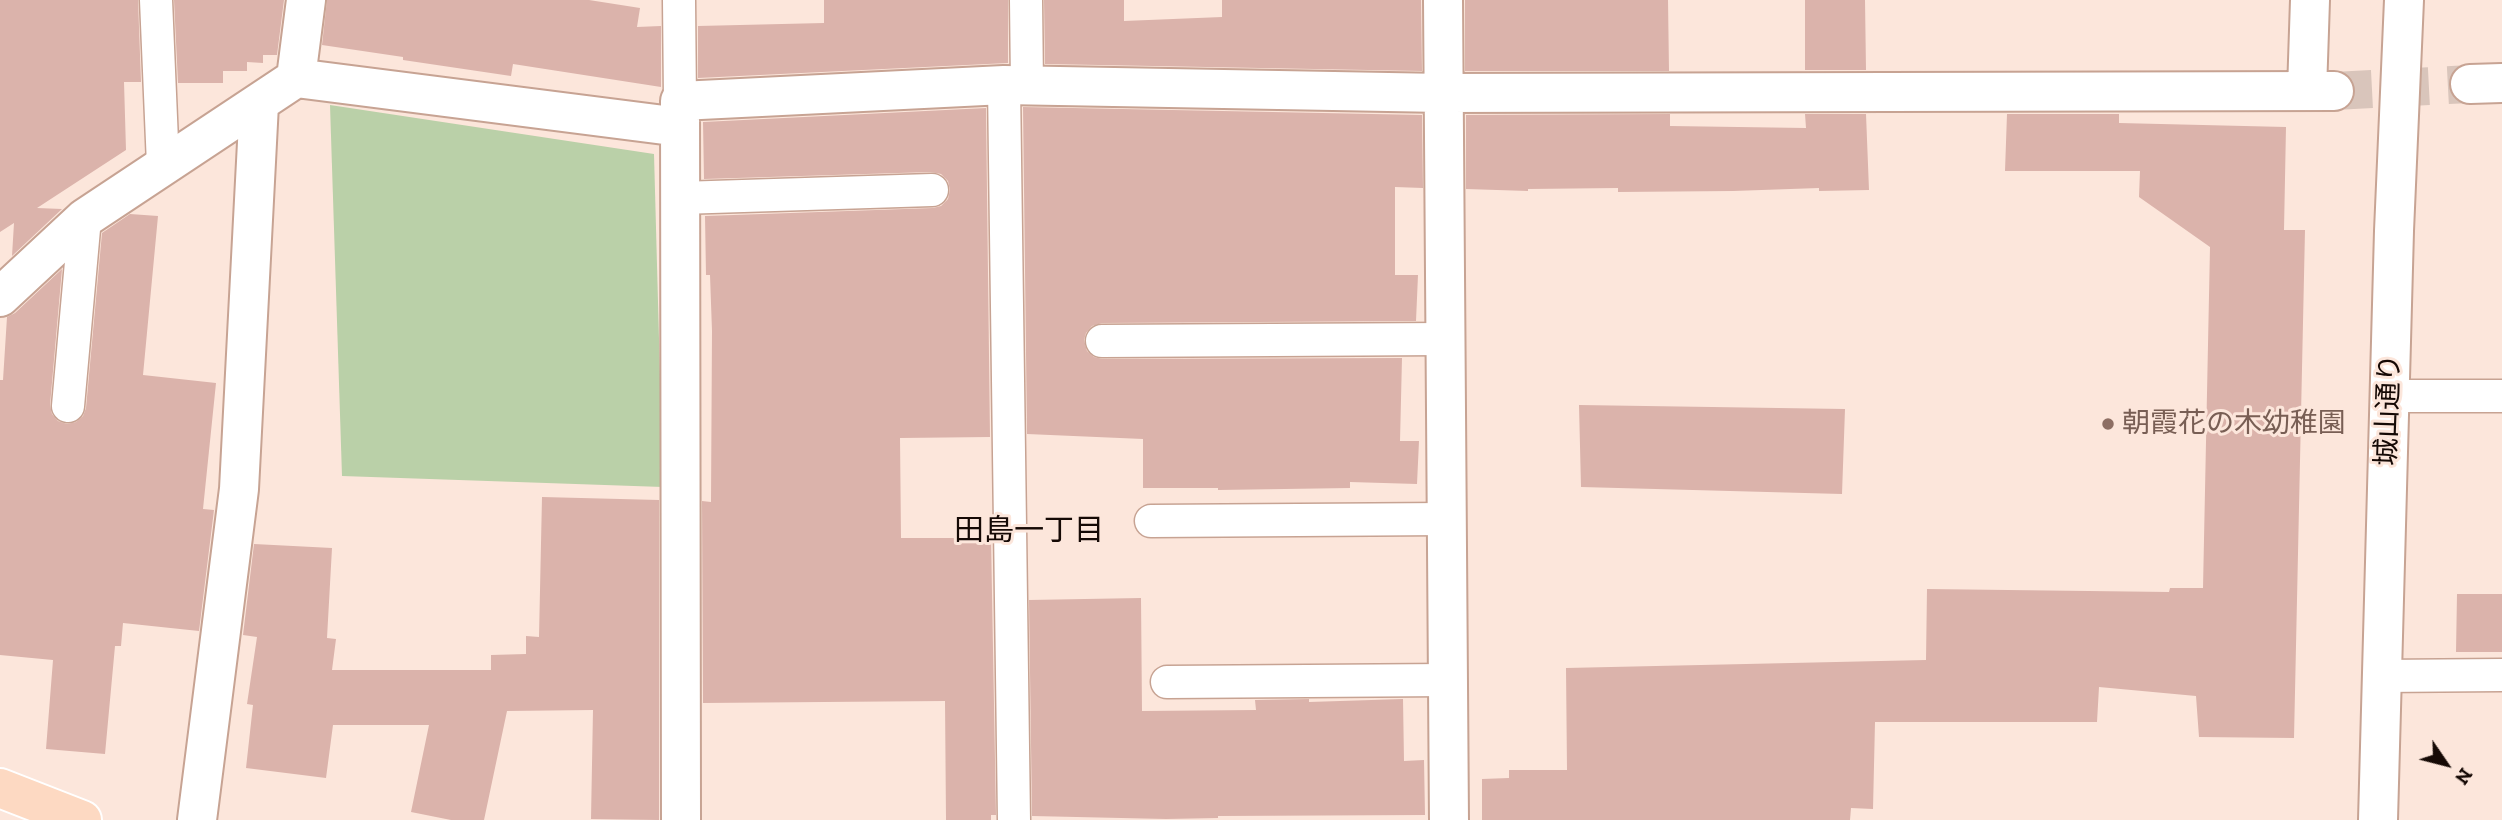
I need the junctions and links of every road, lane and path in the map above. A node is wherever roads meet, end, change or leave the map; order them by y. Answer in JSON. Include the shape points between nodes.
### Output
{"nodes":[{"id":1,"x":156,"y":0,"type":"edge"},
{"id":2,"x":306,"y":0,"type":"edge"},
{"id":3,"x":679,"y":0,"type":"edge"},
{"id":4,"x":1026,"y":0,"type":"edge"},
{"id":5,"x":1443,"y":0,"type":"edge"},
{"id":6,"x":2310,"y":0,"type":"edge"},
{"id":7,"x":2404,"y":0,"type":"edge"},
{"id":8,"x":296,"y":78,"type":"junction"},
{"id":9,"x":1015,"y":85,"type":"junction"},
{"id":10,"x":1443,"y":93,"type":"junction"},
{"id":11,"x":259,"y":104,"type":"junction"},
{"id":12,"x":680,"y":114,"type":"junction"},
{"id":13,"x":163,"y":165,"type":"junction"},
{"id":14,"x":932,"y":190,"type":"dead end"},
{"id":15,"x":680,"y":198,"type":"junction"},
{"id":16,"x":85,"y":218,"type":"junction"},
{"id":17,"x":0,"y":297,"type":"edge"},
{"id":18,"x":1445,"y":339,"type":"junction"},
{"id":19,"x":1102,"y":341,"type":"dead end"},
{"id":20,"x":2390,"y":396,"type":"junction"},
{"id":21,"x":2502,"y":396,"type":"edge"},
{"id":22,"x":68,"y":405,"type":"dead end"},
{"id":23,"x":1447,"y":519,"type":"junction"},
{"id":24,"x":1152,"y":521,"type":"dead end"},
{"id":25,"x":2502,"y":675,"type":"edge"},
{"id":26,"x":2381,"y":676,"type":"junction"},
{"id":27,"x":1448,"y":680,"type":"junction"},
{"id":28,"x":1167,"y":682,"type":"dead end"},
{"id":29,"x":0,"y":788,"type":"edge"},
{"id":30,"x":82,"y":820,"type":"edge"},
{"id":31,"x":197,"y":820,"type":"edge"},
{"id":32,"x":681,"y":820,"type":"edge"},
{"id":33,"x":1014,"y":820,"type":"edge"},
{"id":34,"x":1449,"y":820,"type":"edge"},
{"id":35,"x":2378,"y":820,"type":"edge"}],
"edges":[{"from":1,"to":13,"type":"lane"},
{"from":2,"to":8,"type":"street"},
{"from":3,"to":12,"type":"lane"},
{"from":4,"to":9,"type":"lane"},
{"from":5,"to":10,"type":"street"},
{"from":6,"to":10,"type":"street","via":[[2321,91]]},
{"from":7,"to":20,"type":"street","name":"城山通り"},
{"from":8,"to":11,"type":"street"},
{"from":8,"to":12,"type":"street"},
{"from":9,"to":10,"type":"street"},
{"from":9,"to":12,"type":"street"},
{"from":9,"to":33,"type":"lane"},
{"from":10,"to":18,"type":"street"},
{"from":11,"to":13,"type":"street"},
{"from":11,"to":31,"type":"street","via":[[239,489]]},
{"from":12,"to":15,"type":"street"},
{"from":13,"to":16,"type":"street"},
{"from":14,"to":15,"type":"lane"},
{"from":15,"to":32,"type":"street"},
{"from":16,"to":17,"type":"street"},
{"from":16,"to":22,"type":"lane"},
{"from":18,"to":19,"type":"lane"},
{"from":18,"to":23,"type":"street"},
{"from":20,"to":21,"type":"lane"},
{"from":20,"to":26,"type":"street","name":"城山通り"},
{"from":23,"to":24,"type":"lane"},
{"from":23,"to":27,"type":"street"},
{"from":25,"to":26,"type":"lane"},
{"from":26,"to":35,"type":"street","name":"城山通り"},
{"from":27,"to":28,"type":"lane"},
{"from":27,"to":34,"type":"street"},
{"from":29,"to":30,"type":"main road"}]}
